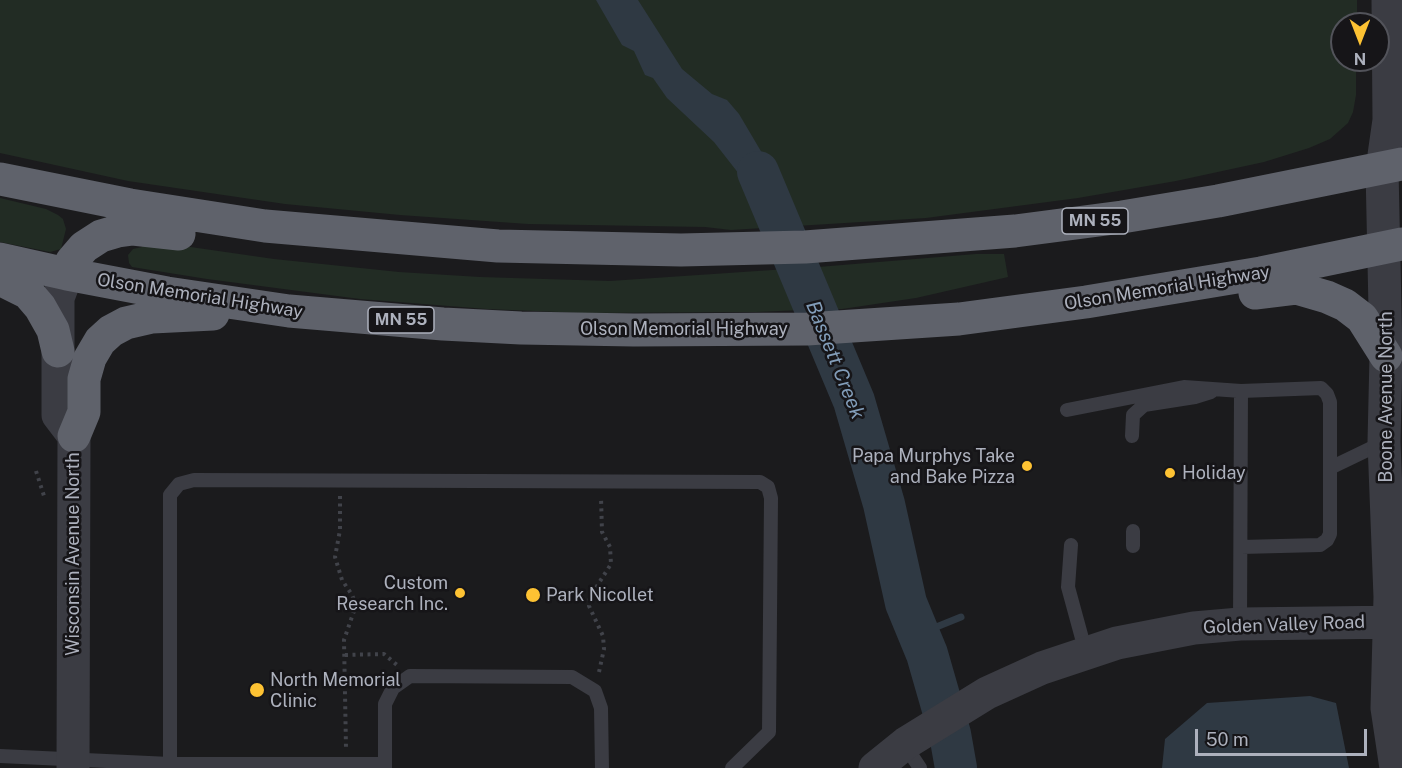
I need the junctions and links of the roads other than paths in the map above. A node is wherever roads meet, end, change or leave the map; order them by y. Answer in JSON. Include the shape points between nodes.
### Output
{"nodes":[{"id":1,"x":1388,"y":0,"type":"edge"},
{"id":2,"x":1392,"y":166,"type":"edge"},
{"id":3,"x":0,"y":179,"type":"edge"},
{"id":4,"x":1393,"y":246,"type":"edge"},
{"id":5,"x":681,"y":250,"type":"junction"},
{"id":6,"x":0,"y":259,"type":"edge"},
{"id":7,"x":67,"y":274,"type":"junction"},
{"id":8,"x":0,"y":279,"type":"edge"},
{"id":9,"x":289,"y":311,"type":"junction"},
{"id":10,"x":1001,"y":312,"type":"junction"},
{"id":11,"x":57,"y":351,"type":"junction"},
{"id":12,"x":1386,"y":356,"type":"junction"},
{"id":13,"x":1219,"y":389,"type":"junction"},
{"id":14,"x":1241,"y":391,"type":"junction"},
{"id":15,"x":1067,"y":410,"type":"dead end"},
{"id":16,"x":74,"y":436,"type":"junction"},
{"id":17,"x":1132,"y":436,"type":"dead end"},
{"id":18,"x":1384,"y":442,"type":"junction"},
{"id":19,"x":1330,"y":468,"type":"junction"},
{"id":20,"x":1133,"y":531,"type":"dead end"},
{"id":21,"x":1071,"y":545,"type":"dead end"},
{"id":22,"x":1133,"y":546,"type":"dead end"},
{"id":23,"x":1241,"y":547,"type":"junction"},
{"id":24,"x":1396,"y":622,"type":"edge"},
{"id":25,"x":1240,"y":624,"type":"junction"},
{"id":26,"x":1086,"y":653,"type":"junction"},
{"id":27,"x":910,"y":752,"type":"edge"},
{"id":28,"x":0,"y":756,"type":"edge"},
{"id":29,"x":73,"y":763,"type":"edge"},
{"id":30,"x":170,"y":766,"type":"edge"},
{"id":31,"x":385,"y":766,"type":"edge"},
{"id":32,"x":602,"y":768,"type":"edge"},
{"id":33,"x":732,"y":768,"type":"edge"},
{"id":34,"x":875,"y":768,"type":"edge"},
{"id":35,"x":1396,"y":768,"type":"edge"}],
"edges":[{"from":1,"to":2,"type":"street","name":"Boone Avenue North"},
{"from":2,"to":4,"type":"street","name":"Boone Avenue North"},
{"from":2,"to":5,"type":"highway","number":"MN 55","via":[[1122,218],[1015,231],[805,248]]},
{"from":3,"to":5,"type":"highway","number":"MN 55","via":[[265,226],[498,246]]},
{"from":4,"to":10,"type":"highway","name":"Olson Memorial Highway","number":"MN 55","via":[[1185,287]]},
{"from":4,"to":12,"type":"street","name":"Boone Avenue North"},
{"from":5,"to":7,"type":"highway","via":[[598,269],[491,266],[321,252],[133,229],[102,236],[84,248]]},
{"from":6,"to":7,"type":"highway","name":"Olson Memorial Highway","number":"MN 55"},
{"from":7,"to":9,"type":"highway","name":"Olson Memorial Highway","number":"MN 55"},
{"from":7,"to":11,"type":"street","name":"Wisconsin Avenue North","via":[[58,298]]},
{"from":8,"to":11,"type":"highway","via":[[28,293],[40,307],[53,330]]},
{"from":9,"to":10,"type":"highway","name":"Olson Memorial Highway","number":"MN 55","via":[[444,324],[634,330],[807,329],[959,319]]},
{"from":9,"to":16,"type":"highway","via":[[152,317],[111,331],[90,358],[84,379],[84,412]]},
{"from":10,"to":12,"type":"highway","via":[[1076,322],[1296,288],[1345,305],[1362,318]]},
{"from":11,"to":16,"type":"street","name":"Wisconsin Avenue North","via":[[57,415]]},
{"from":12,"to":18,"type":"street","name":"Boone Avenue North"},
{"from":13,"to":14,"type":"lane"},
{"from":13,"to":15,"type":"lane","via":[[1184,387]]},
{"from":13,"to":17,"type":"lane","via":[[1144,405],[1133,415]]},
{"from":14,"to":19,"type":"lane","via":[[1321,388],[1330,402]]},
{"from":14,"to":23,"type":"lane"},
{"from":16,"to":29,"type":"street","name":"Wisconsin Avenue North"},
{"from":18,"to":19,"type":"lane"},
{"from":18,"to":24,"type":"street","name":"Boone Avenue North"},
{"from":19,"to":23,"type":"lane","via":[[1327,540],[1320,545]]},
{"from":20,"to":22,"type":"lane"},
{"from":21,"to":26,"type":"lane","via":[[1068,587]]},
{"from":23,"to":25,"type":"lane"},
{"from":24,"to":25,"type":"street","name":"Golden Valley Road"},
{"from":24,"to":35,"type":"street","name":"Boone Avenue North","via":[[1387,708]]},
{"from":25,"to":26,"type":"street","name":"Golden Valley Road","via":[[1194,628]]},
{"from":26,"to":27,"type":"street","name":"Golden Valley Road","via":[[987,693]]},
{"from":27,"to":34,"type":"street","name":"Golden Valley Road"},
{"from":28,"to":29,"type":"lane"},
{"from":29,"to":30,"type":"lane"},
{"from":30,"to":31,"type":"lane"},
{"from":30,"to":33,"type":"lane","via":[[170,495],[179,484],[194,480],[760,482],[768,487],[771,498],[769,732]]},
{"from":31,"to":32,"type":"lane","via":[[385,704],[393,688],[410,676],[572,677],[595,691],[601,708]]}]}
